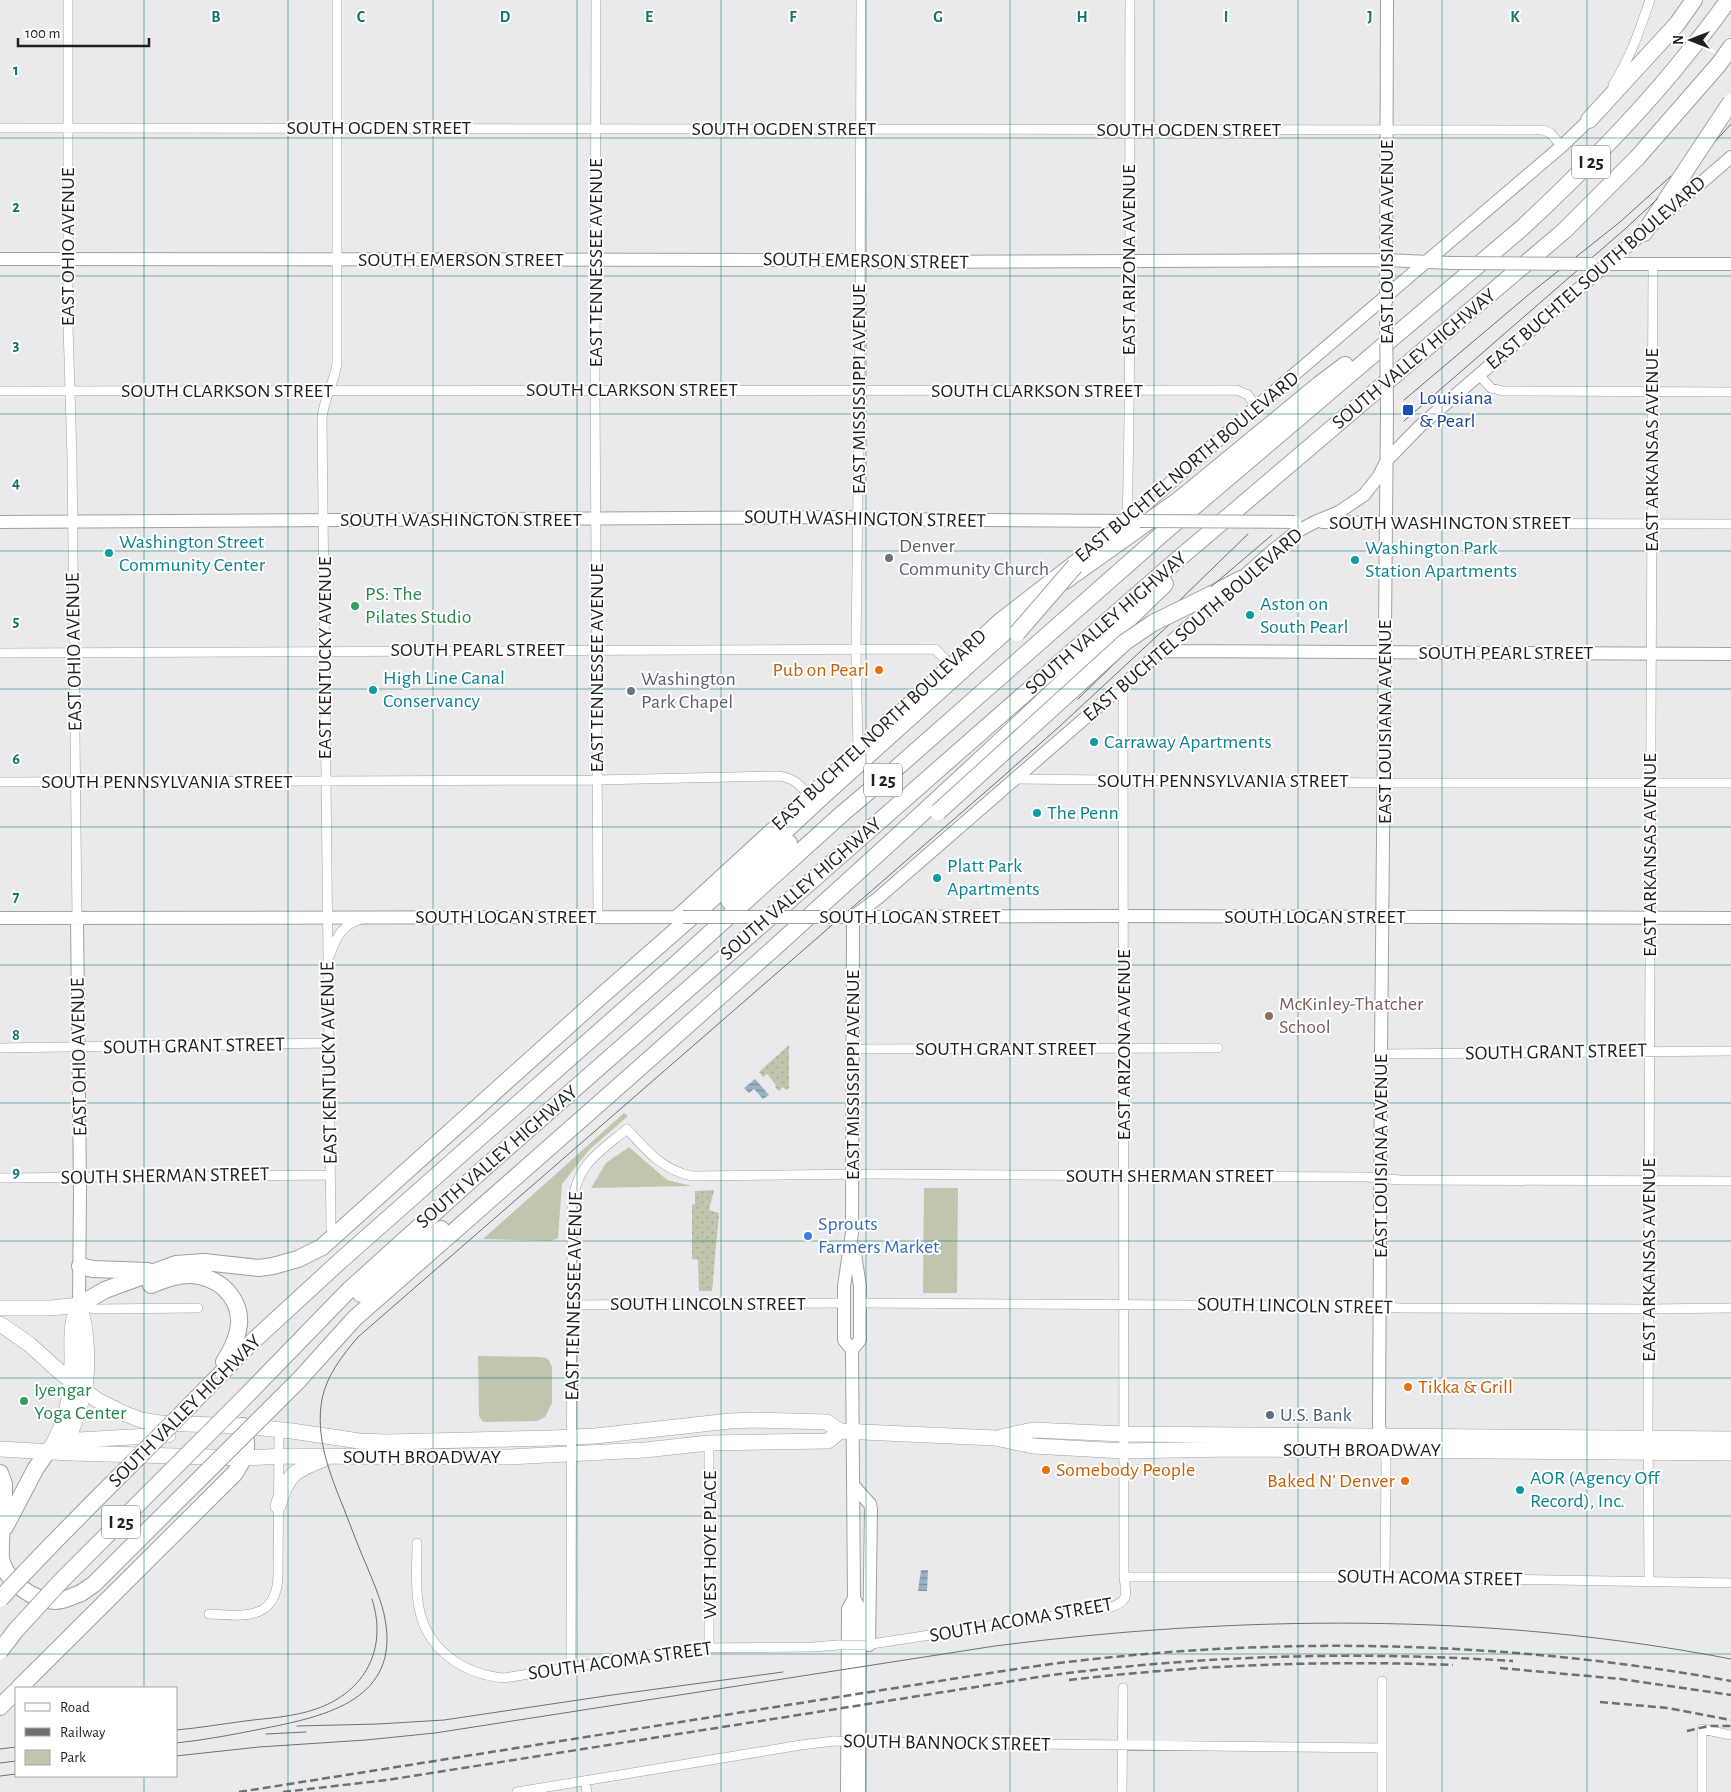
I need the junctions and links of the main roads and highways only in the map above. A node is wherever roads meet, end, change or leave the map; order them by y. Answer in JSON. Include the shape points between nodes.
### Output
{"nodes":[{"id":1,"x":1694,"y":0,"type":"edge"},
{"id":2,"x":1728,"y":0,"type":"edge"},
{"id":3,"x":1731,"y":47,"type":"edge"},
{"id":4,"x":1731,"y":102,"type":"edge"},
{"id":5,"x":1589,"y":120,"type":"road end"},
{"id":6,"x":1644,"y":233,"type":"road end"},
{"id":7,"x":1433,"y":304,"type":"junction"},
{"id":8,"x":1273,"y":479,"type":"junction"},
{"id":9,"x":1089,"y":551,"type":"road end"},
{"id":10,"x":1241,"y":578,"type":"road end"},
{"id":11,"x":783,"y":940,"type":"junction"},
{"id":12,"x":678,"y":963,"type":"junction"},
{"id":13,"x":562,"y":1136,"type":"junction"},
{"id":14,"x":80,"y":1266,"type":"road end"},
{"id":15,"x":158,"y":1271,"type":"junction"},
{"id":16,"x":79,"y":1305,"type":"junction"},
{"id":17,"x":0,"y":1308,"type":"edge"},
{"id":18,"x":0,"y":1324,"type":"edge"},
{"id":19,"x":265,"y":1378,"type":"junction"},
{"id":20,"x":71,"y":1380,"type":"junction"},
{"id":21,"x":84,"y":1390,"type":"junction"},
{"id":22,"x":199,"y":1396,"type":"junction"},
{"id":23,"x":205,"y":1425,"type":"junction"},
{"id":24,"x":243,"y":1426,"type":"junction"},
{"id":25,"x":846,"y":1431,"type":"junction"},
{"id":26,"x":995,"y":1438,"type":"junction"},
{"id":27,"x":1731,"y":1439,"type":"edge"},
{"id":28,"x":1382,"y":1443,"type":"junction"},
{"id":29,"x":1648,"y":1446,"type":"junction"},
{"id":30,"x":52,"y":1447,"type":"junction"},
{"id":31,"x":0,"y":1449,"type":"edge"},
{"id":32,"x":1731,"y":1453,"type":"edge"},
{"id":33,"x":330,"y":1456,"type":"junction"},
{"id":34,"x":245,"y":1458,"type":"junction"},
{"id":35,"x":0,"y":1473,"type":"edge"},
{"id":36,"x":278,"y":1506,"type":"road end"},
{"id":37,"x":2,"y":1534,"type":"junction"},
{"id":38,"x":0,"y":1599,"type":"edge"},
{"id":39,"x":0,"y":1651,"type":"edge"},
{"id":40,"x":21,"y":1687,"type":"edge"},
{"id":41,"x":15,"y":1693,"type":"edge"},
{"id":42,"x":0,"y":1708,"type":"edge"}],
"edges":[{"from":1,"to":5,"type":"highway","via":[[1677,24]]},
{"from":2,"to":7,"type":"highway","name":"SOUTH VALLEY HIGHWAY","number":"I 25","via":[[1671,75],[1577,177]]},
{"from":3,"to":8,"type":"highway","name":"SOUTH VALLEY HIGHWAY","number":"I 25","via":[[1637,158],[1566,230]]},
{"from":4,"to":6,"type":"highway","bridge":true},
{"from":7,"to":12,"type":"highway","name":"SOUTH VALLEY HIGHWAY","number":"I 25","via":[[1040,640]]},
{"from":7,"to":15,"type":"highway","via":[[1320,384],[1180,499],[1024,614],[720,892],[322,1247],[273,1266],[185,1262]]},
{"from":8,"to":11,"type":"highway","via":[[1002,742]]},
{"from":8,"to":19,"type":"highway","name":"SOUTH VALLEY HIGHWAY","number":"I 25","via":[[482,1170],[348,1291]]},
{"from":9,"to":12,"type":"highway","bridge":true,"via":[[1017,633],[689,937]]},
{"from":10,"to":11,"type":"highway","bridge":true,"via":[[1153,622],[1110,653],[938,812]]},
{"from":11,"to":13,"type":"highway"},
{"from":12,"to":22,"type":"highway","name":"SOUTH VALLEY HIGHWAY","number":"I 25","via":[[339,1262]]},
{"from":13,"to":19,"type":"highway","via":[[401,1260]]},
{"from":13,"to":37,"type":"highway","bridge":true,"via":[[355,1318],[298,1381],[94,1584],[81,1593],[57,1601],[38,1598],[24,1590],[4,1569],[0,1554]]},
{"from":14,"to":15,"type":"highway"},
{"from":15,"to":16,"type":"highway","via":[[105,1290]]},
{"from":16,"to":17,"type":"main road"},
{"from":16,"to":20,"type":"main road","name":"EAST OHIO AVENUE","via":[[72,1324]]},
{"from":16,"to":21,"type":"main road","name":"EAST OHIO AVENUE","via":[[85,1324]]},
{"from":16,"to":22,"type":"highway","via":[[93,1304],[169,1278],[191,1274],[222,1286],[236,1302],[239,1321],[235,1342]]},
{"from":18,"to":20,"type":"main road","name":"SOUTH BROADWAY"},
{"from":19,"to":39,"type":"highway","name":"SOUTH VALLEY HIGHWAY","number":"I 25","bridge":true,"via":[[61,1581]]},
{"from":20,"to":21,"type":"main road","name":"SOUTH BROADWAY"},
{"from":20,"to":30,"type":"main road","name":"EAST OHIO AVENUE","via":[[66,1413]]},
{"from":21,"to":23,"type":"main road","name":"SOUTH BROADWAY","via":[[108,1407],[141,1420]]},
{"from":21,"to":30,"type":"main road","name":"EAST OHIO AVENUE","via":[[72,1429]]},
{"from":22,"to":38,"type":"highway","name":"SOUTH VALLEY HIGHWAY","number":"I 25","bridge":true},
{"from":23,"to":24,"type":"main road","name":"SOUTH BROADWAY"},
{"from":23,"to":30,"type":"main road","via":[[181,1434],[78,1440]]},
{"from":24,"to":25,"type":"main road","name":"SOUTH BROADWAY","via":[[387,1442],[595,1436],[757,1420],[827,1422]]},
{"from":24,"to":34,"type":"highway","via":[[247,1440]]},
{"from":25,"to":26,"type":"main road","name":"SOUTH BROADWAY"},
{"from":25,"to":33,"type":"main road","name":"SOUTH BROADWAY","via":[[828,1441],[709,1444],[571,1454]]},
{"from":26,"to":28,"type":"main road","name":"SOUTH BROADWAY","via":[[1033,1446],[1124,1450]]},
{"from":26,"to":28,"type":"main road","name":"SOUTH BROADWAY","via":[[1033,1430]]},
{"from":27,"to":29,"type":"main road","name":"SOUTH BROADWAY"},
{"from":28,"to":29,"type":"main road","name":"SOUTH BROADWAY"},
{"from":29,"to":32,"type":"main road","name":"SOUTH BROADWAY"},
{"from":30,"to":31,"type":"main road","name":"SOUTH BROADWAY"},
{"from":30,"to":34,"type":"main road","name":"SOUTH BROADWAY"},
{"from":30,"to":37,"type":"highway","via":[[28,1483]]},
{"from":33,"to":34,"type":"main road","name":"SOUTH BROADWAY"},
{"from":33,"to":36,"type":"main road","via":[[294,1475],[286,1483]]},
{"from":34,"to":40,"type":"highway","via":[[235,1473]]},
{"from":35,"to":37,"type":"highway","via":[[4,1484]]},
{"from":41,"to":42,"type":"highway"}]}
